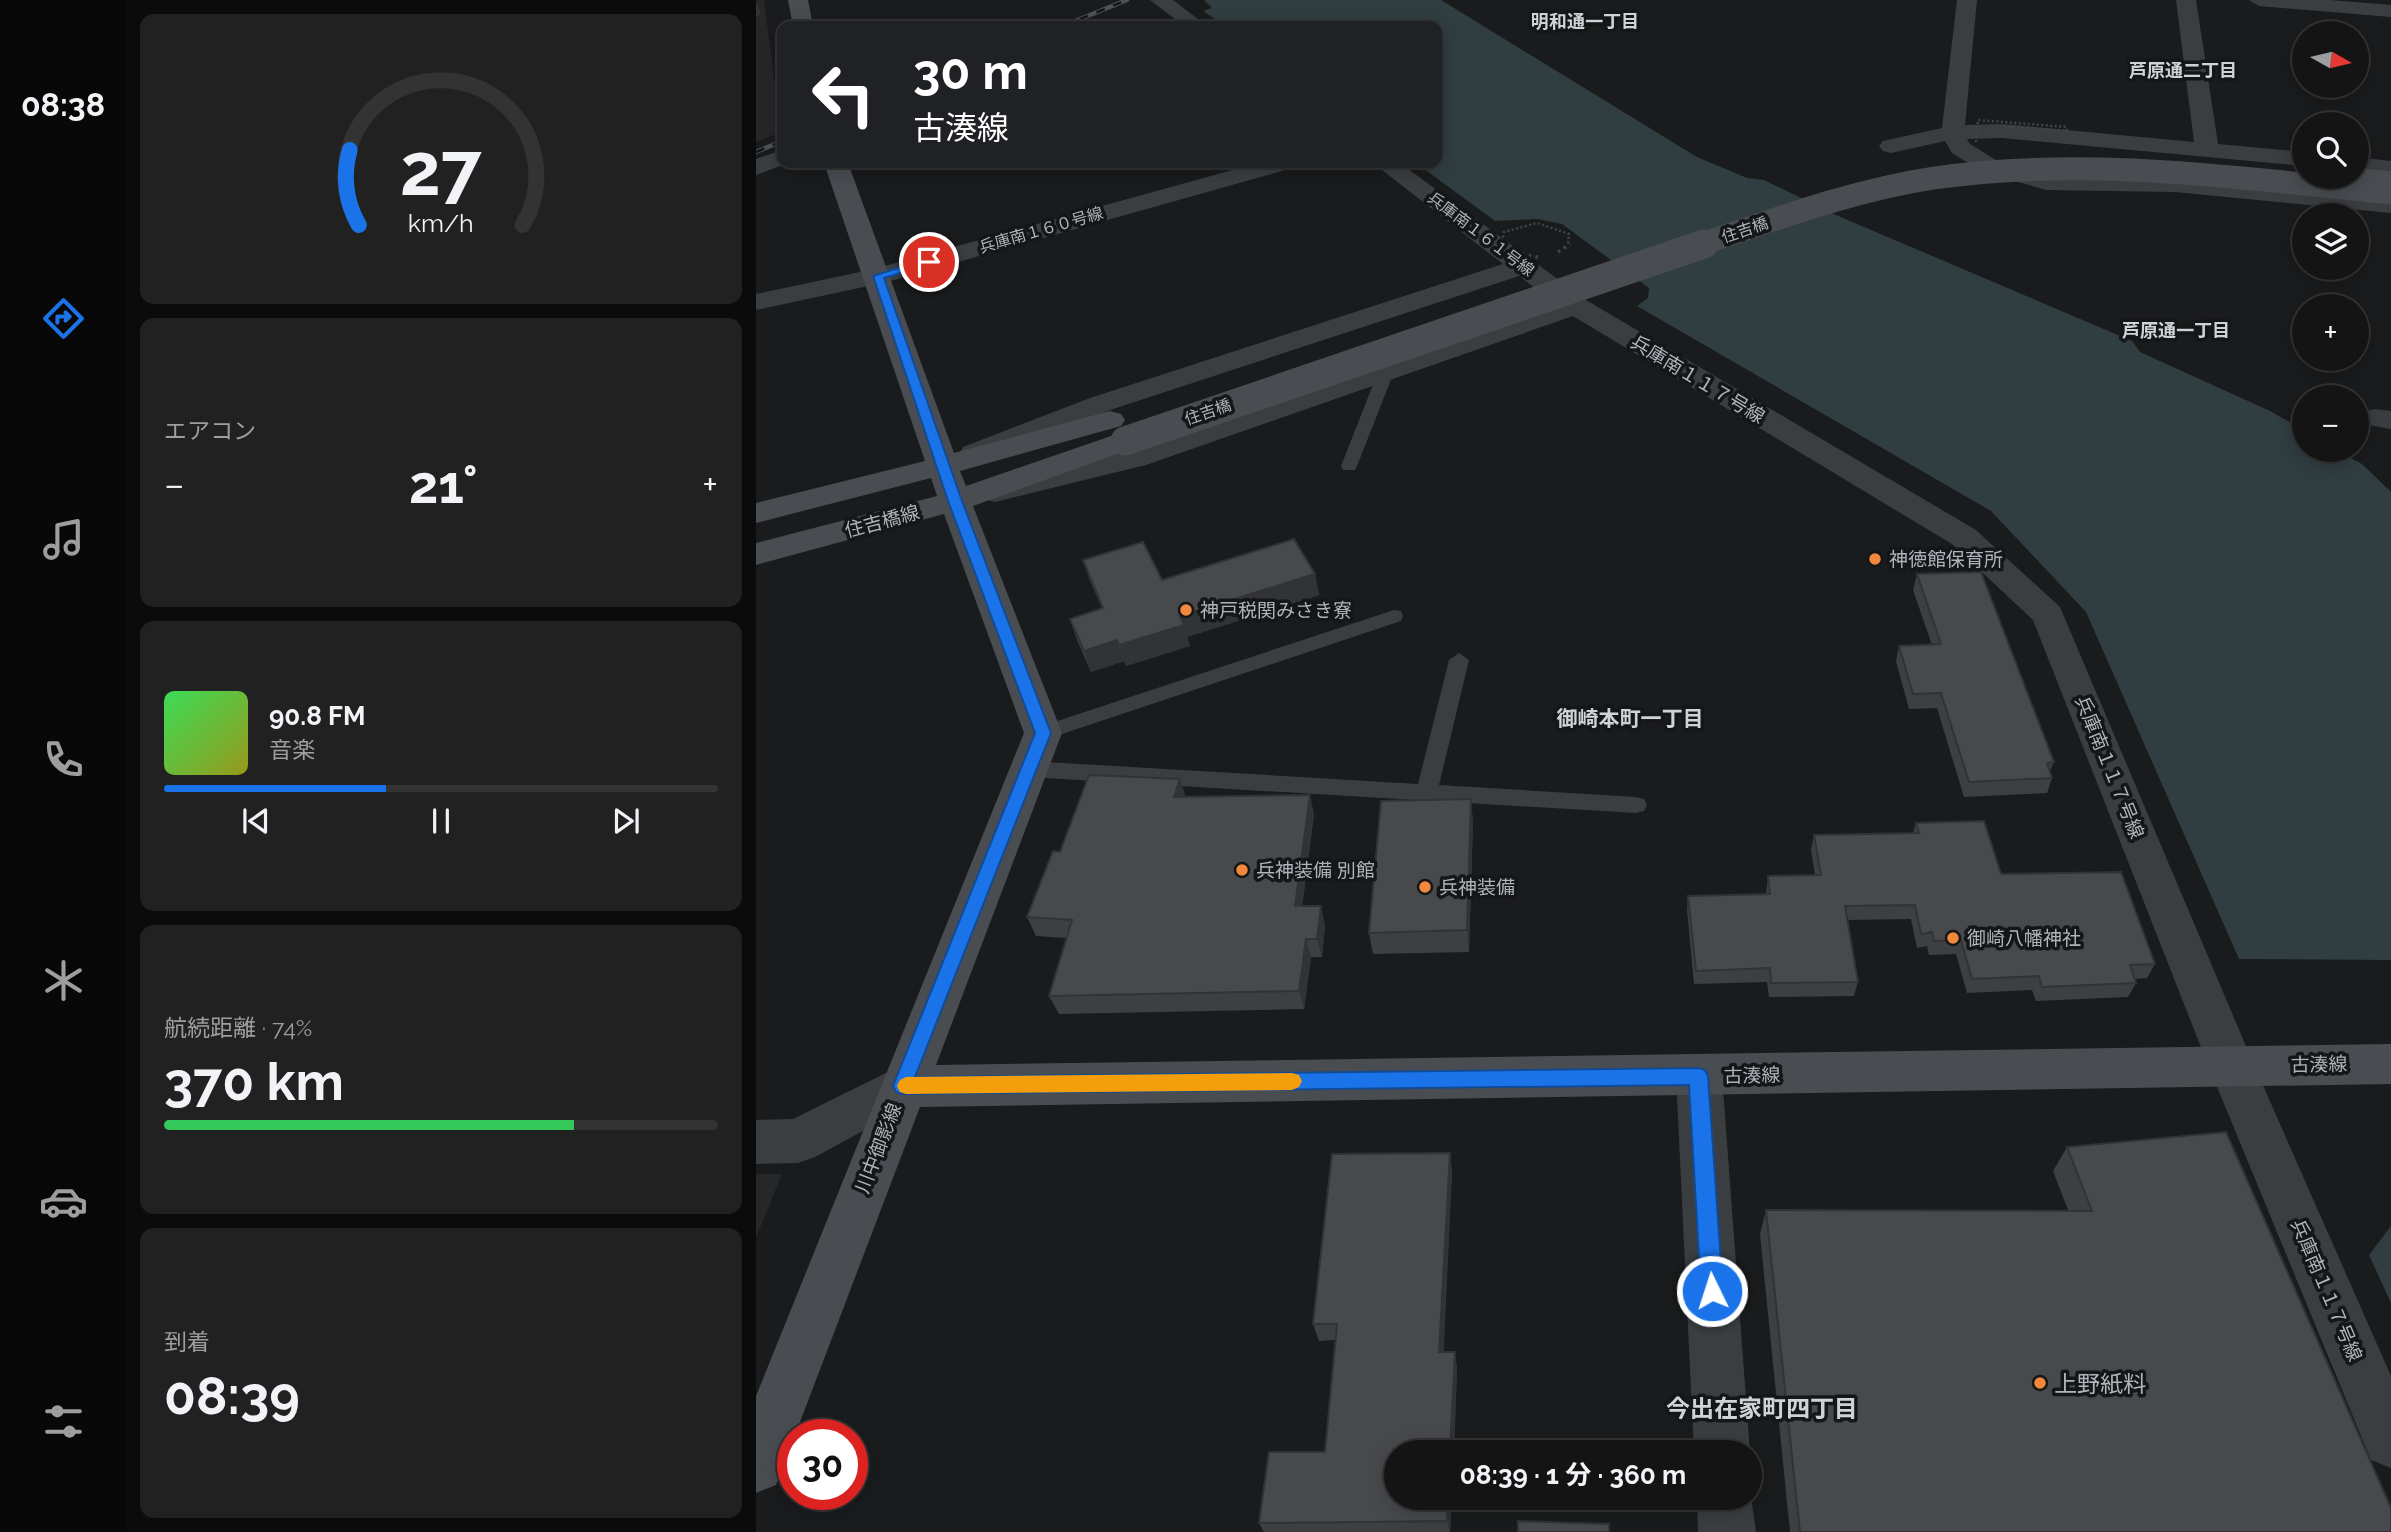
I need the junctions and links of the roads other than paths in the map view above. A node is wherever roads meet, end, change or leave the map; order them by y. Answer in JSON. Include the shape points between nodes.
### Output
{"nodes":[{"id":1,"x":798,"y":0,"type":"edge"},
{"id":2,"x":1160,"y":0,"type":"edge"},
{"id":3,"x":1967,"y":0,"type":"edge"},
{"id":4,"x":2186,"y":0,"type":"edge"},
{"id":5,"x":2259,"y":0,"type":"edge"},
{"id":6,"x":2391,"y":11,"type":"edge"},
{"id":7,"x":802,"y":21,"type":"edge"},
{"id":8,"x":1190,"y":21,"type":"edge"},
{"id":9,"x":1953,"y":132,"type":"junction"},
{"id":10,"x":1891,"y":146,"type":"dead end"},
{"id":11,"x":2207,"y":149,"type":"junction"},
{"id":12,"x":2292,"y":158,"type":"edge"},
{"id":13,"x":777,"y":159,"type":"edge"},
{"id":14,"x":756,"y":168,"type":"edge"},
{"id":15,"x":838,"y":168,"type":"edge"},
{"id":16,"x":1266,"y":168,"type":"edge"},
{"id":17,"x":1392,"y":168,"type":"edge"},
{"id":18,"x":2292,"y":169,"type":"edge"},
{"id":19,"x":2369,"y":169,"type":"edge"},
{"id":20,"x":2369,"y":176,"type":"edge"},
{"id":21,"x":2390,"y":179,"type":"edge"},
{"id":22,"x":2391,"y":206,"type":"edge"},
{"id":23,"x":1523,"y":266,"type":"junction"},
{"id":24,"x":878,"y":276,"type":"junction"},
{"id":25,"x":756,"y":302,"type":"edge"},
{"id":26,"x":1576,"y":306,"type":"junction"},
{"id":27,"x":1386,"y":372,"type":"junction"},
{"id":28,"x":1118,"y":430,"type":"junction"},
{"id":29,"x":1349,"y":466,"type":"dead end"},
{"id":30,"x":949,"y":484,"type":"junction"},
{"id":31,"x":756,"y":513,"type":"edge"},
{"id":32,"x":756,"y":554,"type":"edge"},
{"id":33,"x":1394,"y":616,"type":"dead end"},
{"id":34,"x":1459,"y":660,"type":"dead end"},
{"id":35,"x":1036,"y":751,"type":"junction"},
{"id":36,"x":1427,"y":792,"type":"junction"},
{"id":37,"x":1636,"y":804,"type":"dead end"},
{"id":38,"x":2391,"y":1064,"type":"edge"},
{"id":39,"x":2231,"y":1065,"type":"junction"},
{"id":40,"x":1699,"y":1076,"type":"junction"},
{"id":41,"x":902,"y":1086,"type":"junction"},
{"id":42,"x":756,"y":1142,"type":"edge"},
{"id":43,"x":1721,"y":1440,"type":"edge"},
{"id":44,"x":2391,"y":1440,"type":"edge"},
{"id":45,"x":756,"y":1465,"type":"edge"},
{"id":46,"x":1726,"y":1510,"type":"edge"},
{"id":47,"x":1727,"y":1532,"type":"edge"}],
"edges":[{"from":1,"to":7,"type":"street"},
{"from":2,"to":8,"type":"street"},
{"from":3,"to":9,"type":"street"},
{"from":4,"to":11,"type":"street"},
{"from":5,"to":6,"type":"street"},
{"from":9,"to":10,"type":"street"},
{"from":9,"to":11,"type":"street","via":[[2001,131]]},
{"from":9,"to":22,"type":"street","via":[[1960,148],[1992,167],[2046,183],[2175,186]]},
{"from":11,"to":12,"type":"street"},
{"from":13,"to":14,"type":"street"},
{"from":15,"to":24,"type":"street"},
{"from":16,"to":24,"type":"street","name":"兵庫南１６０号線"},
{"from":17,"to":23,"type":"street","name":"兵庫南１６１号線"},
{"from":18,"to":28,"type":"street","name":"住吉橋","via":[[2094,153],[1994,154],[1921,160],[1846,176],[1753,204]]},
{"from":19,"to":21,"type":"street"},
{"from":20,"to":21,"type":"street"},
{"from":21,"to":28,"type":"street","name":"住吉橋","bridge":true,"via":[[2098,169],[1934,178],[1774,220]]},
{"from":23,"to":26,"type":"street","name":"兵庫南１６１号線"},
{"from":23,"to":30,"type":"street","via":[[1100,404]]},
{"from":24,"to":25,"type":"street","name":"兵庫南１６０号線"},
{"from":24,"to":30,"type":"street"},
{"from":26,"to":27,"type":"street"},
{"from":26,"to":39,"type":"street","name":"兵庫南１１７号線","via":[[1964,537],[2048,615]]},
{"from":27,"to":29,"type":"lane"},
{"from":27,"to":30,"type":"street","via":[[1135,458]]},
{"from":28,"to":30,"type":"street","name":"住吉橋線"},
{"from":30,"to":31,"type":"street","name":"住吉橋線"},
{"from":30,"to":32,"type":"street","name":"住吉橋線"},
{"from":30,"to":35,"type":"street"},
{"from":33,"to":35,"type":"lane"},
{"from":34,"to":36,"type":"lane"},
{"from":35,"to":36,"type":"lane"},
{"from":35,"to":41,"type":"street","name":"川中御影線"},
{"from":36,"to":37,"type":"lane"},
{"from":38,"to":39,"type":"street","name":"古湊線"},
{"from":39,"to":40,"type":"street","name":"古湊線"},
{"from":39,"to":44,"type":"street","name":"兵庫南１１７号線"},
{"from":40,"to":41,"type":"street","name":"古湊線"},
{"from":40,"to":43,"type":"street"},
{"from":41,"to":42,"type":"street","via":[[798,1141]]},
{"from":41,"to":45,"type":"street","name":"川中御影線"},
{"from":46,"to":47,"type":"street"}]}
